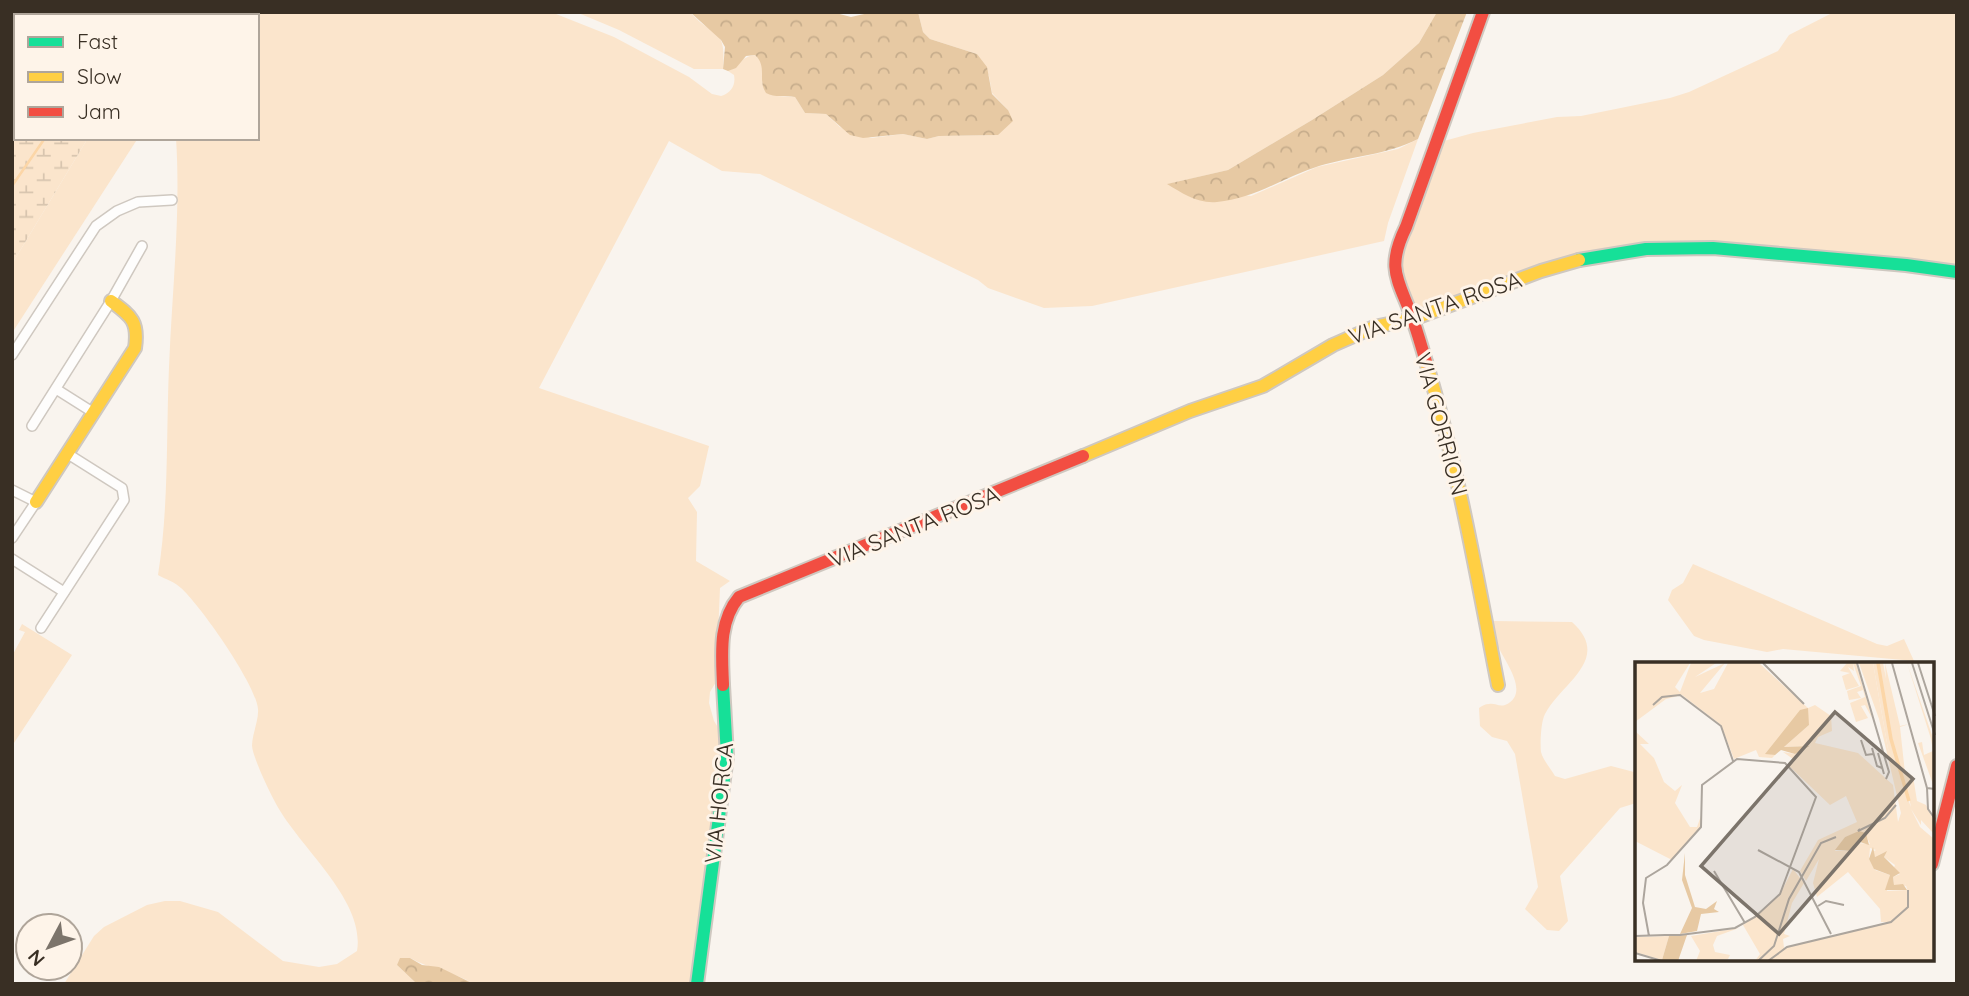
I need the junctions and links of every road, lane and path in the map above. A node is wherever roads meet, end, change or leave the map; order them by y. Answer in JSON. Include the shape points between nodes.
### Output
{"nodes":[{"id":1,"x":1483,"y":12,"type":"edge"},
{"id":2,"x":172,"y":200,"type":"dead end"},
{"id":3,"x":142,"y":246,"type":"dead end"},
{"id":4,"x":1957,"y":272,"type":"edge"},
{"id":5,"x":111,"y":301,"type":"junction"},
{"id":6,"x":1412,"y":319,"type":"junction"},
{"id":7,"x":12,"y":355,"type":"edge"},
{"id":8,"x":55,"y":389,"type":"junction"},
{"id":9,"x":94,"y":413,"type":"junction"},
{"id":10,"x":32,"y":426,"type":"dead end"},
{"id":11,"x":68,"y":454,"type":"junction"},
{"id":12,"x":12,"y":490,"type":"edge"},
{"id":13,"x":36,"y":502,"type":"junction"},
{"id":14,"x":12,"y":538,"type":"edge"},
{"id":15,"x":12,"y":559,"type":"edge"},
{"id":16,"x":64,"y":592,"type":"junction"},
{"id":17,"x":752,"y":593,"type":"joint"},
{"id":18,"x":41,"y":628,"type":"dead end"},
{"id":19,"x":1498,"y":685,"type":"dead end"},
{"id":20,"x":1957,"y":766,"type":"edge"},
{"id":21,"x":1934,"y":856,"type":"edge"},
{"id":22,"x":697,"y":984,"type":"edge"}],
"edges":[{"from":1,"to":6,"type":"street","name":"VIA GORRION","via":[[1396,247],[1396,281]]},
{"from":2,"to":7,"type":"street","via":[[138,202],[96,226]]},
{"from":3,"to":5,"type":"street"},
{"from":4,"to":6,"type":"street","name":"VIA SANTA ROSA","via":[[1713,248],[1646,249],[1541,271]]},
{"from":5,"to":8,"type":"street"},
{"from":5,"to":9,"type":"street","via":[[135,321],[138,333],[135,348]]},
{"from":6,"to":17,"type":"street","name":"VIA SANTA ROSA","via":[[1374,327],[1263,386],[1190,411]]},
{"from":6,"to":19,"type":"street","name":"VIA GORRION","via":[[1439,404]]},
{"from":8,"to":9,"type":"street"},
{"from":8,"to":10,"type":"street"},
{"from":9,"to":11,"type":"street"},
{"from":11,"to":13,"type":"street"},
{"from":11,"to":16,"type":"street","via":[[122,488],[124,500]]},
{"from":12,"to":13,"type":"street"},
{"from":13,"to":14,"type":"street"},
{"from":15,"to":16,"type":"street"},
{"from":16,"to":18,"type":"street"},
{"from":17,"to":22,"type":"street","name":"VIA HORCA","via":[[733,604],[721,643],[727,756]]},
{"from":20,"to":21,"type":"street"}]}
